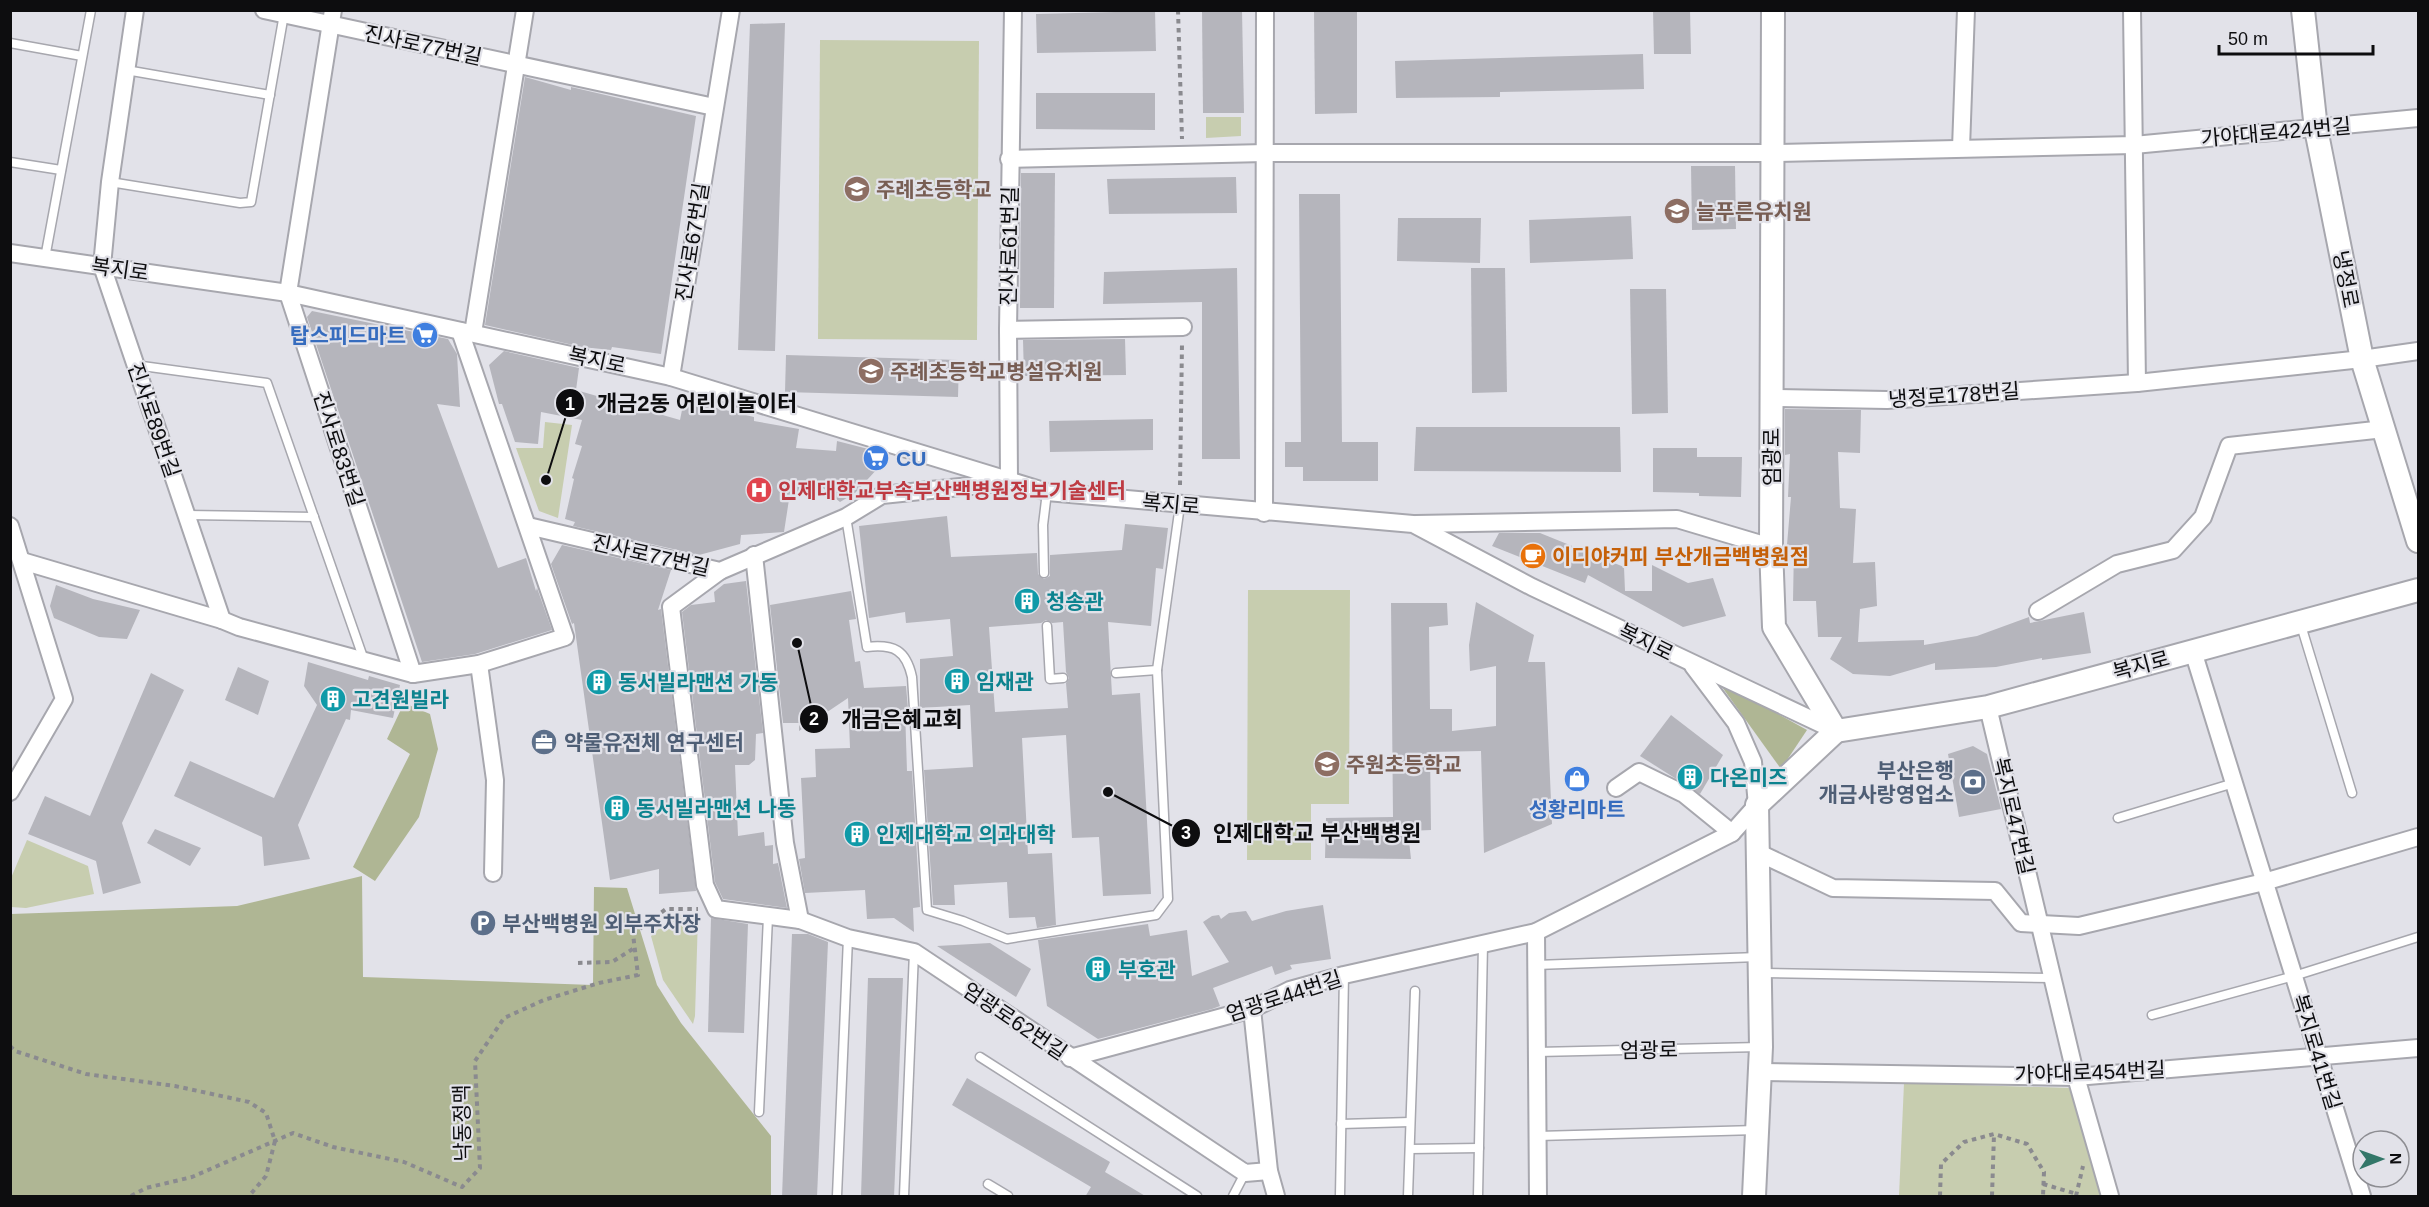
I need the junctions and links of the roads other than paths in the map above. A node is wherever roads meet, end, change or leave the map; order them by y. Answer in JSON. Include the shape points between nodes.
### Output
{"nodes":[{"id":1,"x":91,"y":10,"type":"edge"},
{"id":2,"x":135,"y":10,"type":"edge"},
{"id":3,"x":264,"y":10,"type":"edge"},
{"id":4,"x":525,"y":10,"type":"edge"},
{"id":5,"x":731,"y":10,"type":"edge"},
{"id":6,"x":1013,"y":10,"type":"edge"},
{"id":7,"x":1265,"y":10,"type":"edge"},
{"id":8,"x":1773,"y":10,"type":"edge"},
{"id":9,"x":1966,"y":10,"type":"edge"},
{"id":10,"x":2132,"y":10,"type":"edge"},
{"id":11,"x":2303,"y":10,"type":"edge"},
{"id":12,"x":284,"y":13,"type":"edge"},
{"id":13,"x":332,"y":18,"type":"edge"},
{"id":14,"x":10,"y":43,"type":"edge"},
{"id":15,"x":82,"y":56,"type":"junction"},
{"id":16,"x":516,"y":65,"type":"junction"},
{"id":17,"x":126,"y":70,"type":"junction"},
{"id":18,"x":270,"y":95,"type":"junction"},
{"id":19,"x":714,"y":107,"type":"junction"},
{"id":20,"x":2418,"y":118,"type":"edge"},
{"id":21,"x":2316,"y":129,"type":"junction"},
{"id":22,"x":2134,"y":145,"type":"junction"},
{"id":23,"x":1961,"y":148,"type":"junction"},
{"id":24,"x":1265,"y":153,"type":"junction"},
{"id":25,"x":1773,"y":153,"type":"junction"},
{"id":26,"x":1010,"y":159,"type":"junction"},
{"id":27,"x":10,"y":162,"type":"edge"},
{"id":28,"x":61,"y":170,"type":"junction"},
{"id":29,"x":110,"y":182,"type":"junction"},
{"id":30,"x":10,"y":252,"type":"edge"},
{"id":31,"x":45,"y":258,"type":"junction"},
{"id":32,"x":102,"y":266,"type":"junction"},
{"id":33,"x":288,"y":293,"type":"junction"},
{"id":34,"x":1183,"y":327,"type":"road end"},
{"id":35,"x":1008,"y":330,"type":"junction"},
{"id":36,"x":466,"y":332,"type":"junction"},
{"id":37,"x":2418,"y":351,"type":"edge"},
{"id":38,"x":2362,"y":359,"type":"junction"},
{"id":39,"x":135,"y":366,"type":"junction"},
{"id":40,"x":671,"y":377,"type":"junction"},
{"id":41,"x":2137,"y":383,"type":"junction"},
{"id":42,"x":1772,"y":398,"type":"junction"},
{"id":43,"x":2384,"y":429,"type":"junction"},
{"id":44,"x":1009,"y":482,"type":"junction"},
{"id":45,"x":1047,"y":492,"type":"junction"},
{"id":46,"x":1180,"y":505,"type":"junction"},
{"id":47,"x":1264,"y":513,"type":"junction"},
{"id":48,"x":187,"y":515,"type":"junction"},
{"id":49,"x":314,"y":517,"type":"junction"},
{"id":50,"x":846,"y":517,"type":"junction"},
{"id":51,"x":1413,"y":524,"type":"junction"},
{"id":52,"x":10,"y":526,"type":"edge"},
{"id":53,"x":528,"y":526,"type":"junction"},
{"id":54,"x":2418,"y":541,"type":"edge"},
{"id":55,"x":1771,"y":547,"type":"junction"},
{"id":56,"x":754,"y":555,"type":"junction"},
{"id":57,"x":22,"y":561,"type":"junction"},
{"id":58,"x":720,"y":571,"type":"junction"},
{"id":59,"x":1044,"y":573,"type":"dead end"},
{"id":60,"x":2418,"y":590,"type":"edge"},
{"id":61,"x":2038,"y":611,"type":"dead end"},
{"id":62,"x":222,"y":620,"type":"junction"},
{"id":63,"x":2300,"y":622,"type":"junction"},
{"id":64,"x":1047,"y":626,"type":"dead end"},
{"id":65,"x":2193,"y":651,"type":"junction"},
{"id":66,"x":364,"y":661,"type":"junction"},
{"id":67,"x":1691,"y":663,"type":"junction"},
{"id":68,"x":479,"y":664,"type":"junction"},
{"id":69,"x":1157,"y":670,"type":"junction"},
{"id":70,"x":1116,"y":673,"type":"dead end"},
{"id":71,"x":413,"y":674,"type":"junction"},
{"id":72,"x":1063,"y":678,"type":"dead end"},
{"id":73,"x":1988,"y":707,"type":"junction"},
{"id":74,"x":1836,"y":731,"type":"junction"},
{"id":75,"x":2234,"y":783,"type":"junction"},
{"id":76,"x":1616,"y":788,"type":"dead end"},
{"id":77,"x":10,"y":792,"type":"edge"},
{"id":78,"x":2352,"y":792,"type":"dead end"},
{"id":79,"x":1757,"y":805,"type":"junction"},
{"id":80,"x":2118,"y":818,"type":"dead end"},
{"id":81,"x":1732,"y":833,"type":"junction"},
{"id":82,"x":2418,"y":837,"type":"edge"},
{"id":83,"x":1757,"y":852,"type":"junction"},
{"id":84,"x":493,"y":873,"type":"dead end"},
{"id":85,"x":2264,"y":882,"type":"junction"},
{"id":86,"x":768,"y":917,"type":"junction"},
{"id":87,"x":800,"y":920,"type":"junction"},
{"id":88,"x":2040,"y":924,"type":"junction"},
{"id":89,"x":1536,"y":932,"type":"junction"},
{"id":90,"x":2418,"y":937,"type":"edge"},
{"id":91,"x":848,"y":938,"type":"junction"},
{"id":92,"x":1483,"y":944,"type":"junction"},
{"id":93,"x":914,"y":952,"type":"junction"},
{"id":94,"x":1536,"y":965,"type":"junction"},
{"id":95,"x":1759,"y":965,"type":"junction"},
{"id":96,"x":1344,"y":975,"type":"junction"},
{"id":97,"x":2294,"y":976,"type":"junction"},
{"id":98,"x":2052,"y":978,"type":"junction"},
{"id":99,"x":1414,"y":992,"type":"dead end"},
{"id":100,"x":1252,"y":1009,"type":"junction"},
{"id":101,"x":2152,"y":1016,"type":"dead end"},
{"id":102,"x":1761,"y":1047,"type":"junction"},
{"id":103,"x":2418,"y":1048,"type":"edge"},
{"id":104,"x":1537,"y":1052,"type":"junction"},
{"id":105,"x":2319,"y":1056,"type":"junction"},
{"id":106,"x":980,"y":1057,"type":"dead end"},
{"id":107,"x":1070,"y":1058,"type":"junction"},
{"id":108,"x":1760,"y":1072,"type":"junction"},
{"id":109,"x":2076,"y":1077,"type":"junction"},
{"id":110,"x":759,"y":1112,"type":"dead end"},
{"id":111,"x":1410,"y":1122,"type":"junction"},
{"id":112,"x":1341,"y":1124,"type":"junction"},
{"id":113,"x":1758,"y":1130,"type":"junction"},
{"id":114,"x":1538,"y":1136,"type":"junction"},
{"id":115,"x":1479,"y":1148,"type":"junction"},
{"id":116,"x":1410,"y":1149,"type":"junction"},
{"id":117,"x":1269,"y":1171,"type":"junction"},
{"id":118,"x":1245,"y":1173,"type":"junction"},
{"id":119,"x":988,"y":1184,"type":"dead end"},
{"id":120,"x":837,"y":1197,"type":"edge"},
{"id":121,"x":904,"y":1197,"type":"edge"},
{"id":122,"x":1008,"y":1197,"type":"edge"},
{"id":123,"x":1197,"y":1197,"type":"edge"},
{"id":124,"x":1233,"y":1197,"type":"edge"},
{"id":125,"x":1276,"y":1197,"type":"edge"},
{"id":126,"x":1340,"y":1197,"type":"edge"},
{"id":127,"x":1408,"y":1197,"type":"edge"},
{"id":128,"x":1478,"y":1197,"type":"edge"},
{"id":129,"x":1538,"y":1197,"type":"edge"},
{"id":130,"x":1754,"y":1197,"type":"edge"},
{"id":131,"x":2110,"y":1197,"type":"edge"},
{"id":132,"x":2362,"y":1197,"type":"edge"}],
"edges":[{"from":1,"to":15,"type":"lane"},
{"from":2,"to":17,"type":"street","name":"진사로89번길"},
{"from":3,"to":12,"type":"street"},
{"from":4,"to":16,"type":"street"},
{"from":5,"to":19,"type":"street","name":"진사로67번길"},
{"from":6,"to":26,"type":"street","name":"진사로61번길"},
{"from":7,"to":24,"type":"street"},
{"from":8,"to":25,"type":"main road","name":"엄광로"},
{"from":9,"to":23,"type":"street"},
{"from":10,"to":22,"type":"street"},
{"from":11,"to":21,"type":"main road","name":"냉정로"},
{"from":12,"to":13,"type":"street"},
{"from":12,"to":18,"type":"lane"},
{"from":13,"to":16,"type":"street","name":"진사로77번길"},
{"from":13,"to":33,"type":"street","name":"진사로83번길"},
{"from":14,"to":15,"type":"lane"},
{"from":15,"to":28,"type":"lane"},
{"from":16,"to":19,"type":"street"},
{"from":16,"to":36,"type":"street"},
{"from":17,"to":18,"type":"lane"},
{"from":17,"to":29,"type":"street","name":"진사로89번길"},
{"from":18,"to":29,"type":"lane","via":[[251,202]]},
{"from":19,"to":40,"type":"street","name":"진사로67번길"},
{"from":20,"to":21,"type":"street","name":"가야대로424번길"},
{"from":21,"to":22,"type":"street","name":"가야대로424번길"},
{"from":21,"to":38,"type":"main road","name":"냉정로"},
{"from":22,"to":23,"type":"street","name":"가야대로424번길"},
{"from":22,"to":41,"type":"street"},
{"from":23,"to":25,"type":"street","name":"가야대로424번길"},
{"from":24,"to":25,"type":"street","name":"가야대로424번길"},
{"from":24,"to":26,"type":"street","name":"가야대로424번길"},
{"from":24,"to":47,"type":"street"},
{"from":25,"to":42,"type":"main road","name":"엄광로"},
{"from":26,"to":35,"type":"street","name":"진사로61번길"},
{"from":27,"to":28,"type":"lane"},
{"from":28,"to":31,"type":"lane"},
{"from":29,"to":32,"type":"street","name":"진사로89번길"},
{"from":30,"to":31,"type":"street","name":"복지로"},
{"from":31,"to":32,"type":"street","name":"복지로"},
{"from":32,"to":33,"type":"street","name":"복지로"},
{"from":32,"to":39,"type":"street","name":"진사로89번길"},
{"from":33,"to":36,"type":"street","name":"복지로"},
{"from":33,"to":71,"type":"street","name":"진사로83번길"},
{"from":34,"to":35,"type":"street"},
{"from":35,"to":44,"type":"street","name":"진사로61번길"},
{"from":36,"to":40,"type":"street","name":"복지로"},
{"from":36,"to":53,"type":"street"},
{"from":37,"to":38,"type":"street","name":"냉정로178번길"},
{"from":38,"to":41,"type":"street","name":"냉정로178번길"},
{"from":38,"to":43,"type":"main road","name":"냉정로"},
{"from":39,"to":48,"type":"street","name":"진사로89번길"},
{"from":39,"to":49,"type":"lane","via":[[267,383]]},
{"from":40,"to":44,"type":"street","name":"복지로"},
{"from":41,"to":42,"type":"street","name":"냉정로178번길","via":[[1887,400]]},
{"from":42,"to":55,"type":"main road","name":"엄광로"},
{"from":43,"to":54,"type":"main road","name":"냉정로"},
{"from":43,"to":61,"type":"street","via":[[2229,446],[2204,517],[2173,550],[2117,564]]},
{"from":44,"to":45,"type":"street","name":"복지로"},
{"from":44,"to":50,"type":"street","name":"진사로77번길","via":[[882,495]]},
{"from":45,"to":46,"type":"street","name":"복지로"},
{"from":45,"to":59,"type":"lane"},
{"from":46,"to":47,"type":"street","name":"복지로"},
{"from":46,"to":69,"type":"lane"},
{"from":47,"to":51,"type":"street","name":"복지로"},
{"from":48,"to":49,"type":"lane"},
{"from":48,"to":62,"type":"street","name":"진사로89번길"},
{"from":49,"to":66,"type":"lane"},
{"from":50,"to":56,"type":"street","name":"진사로77번길"},
{"from":50,"to":69,"type":"lane","via":[[867,647],[885,645],[898,650],[909,662],[927,910],[1007,939],[1156,915],[1168,899]]},
{"from":51,"to":55,"type":"street","via":[[1677,519]]},
{"from":51,"to":67,"type":"street","name":"복지로","via":[[1532,587]]},
{"from":52,"to":57,"type":"street"},
{"from":53,"to":58,"type":"street","name":"진사로77번길"},
{"from":53,"to":68,"type":"street","via":[[565,637]]},
{"from":55,"to":74,"type":"main road","name":"엄광로","via":[[1774,627]]},
{"from":56,"to":58,"type":"street","name":"진사로77번길"},
{"from":56,"to":87,"type":"street","via":[[785,843]]},
{"from":57,"to":62,"type":"street"},
{"from":57,"to":77,"type":"street","via":[[64,699]]},
{"from":58,"to":86,"type":"street","name":"엄광로62번길","via":[[671,607],[705,885],[716,909]]},
{"from":60,"to":63,"type":"main road","name":"복지로"},
{"from":62,"to":66,"type":"street"},
{"from":63,"to":65,"type":"main road","name":"복지로"},
{"from":63,"to":78,"type":"lane"},
{"from":64,"to":72,"type":"lane","via":[[1050,679]]},
{"from":65,"to":73,"type":"main road","name":"복지로"},
{"from":65,"to":75,"type":"street","name":"복지로41번길"},
{"from":66,"to":71,"type":"street"},
{"from":67,"to":74,"type":"street","name":"복지로"},
{"from":67,"to":79,"type":"street","via":[[1736,723],[1754,762]]},
{"from":68,"to":71,"type":"street"},
{"from":68,"to":84,"type":"street","via":[[495,780]]},
{"from":69,"to":70,"type":"lane"},
{"from":73,"to":74,"type":"main road","name":"복지로"},
{"from":73,"to":88,"type":"street","name":"복지로47번길"},
{"from":74,"to":79,"type":"main road"},
{"from":75,"to":80,"type":"lane"},
{"from":75,"to":85,"type":"street","name":"복지로41번길"},
{"from":76,"to":81,"type":"street","via":[[1639,772],[1684,794]]},
{"from":79,"to":81,"type":"street","name":"엄광로44번길"},
{"from":79,"to":83,"type":"main road"},
{"from":81,"to":89,"type":"street","name":"엄광로44번길"},
{"from":82,"to":85,"type":"street"},
{"from":83,"to":88,"type":"street","name":"복지로47번길","via":[[1833,888],[1995,891],[2021,923]]},
{"from":83,"to":95,"type":"main road"},
{"from":85,"to":88,"type":"street","name":"복지로47번길","via":[[2079,926]]},
{"from":85,"to":97,"type":"street","name":"복지로41번길"},
{"from":86,"to":87,"type":"street","name":"엄광로62번길"},
{"from":86,"to":110,"type":"lane"},
{"from":87,"to":91,"type":"street","name":"엄광로62번길"},
{"from":88,"to":98,"type":"street","name":"복지로47번길"},
{"from":89,"to":92,"type":"street","name":"엄광로44번길"},
{"from":89,"to":94,"type":"street"},
{"from":90,"to":97,"type":"lane","name":"복지로41번길"},
{"from":91,"to":93,"type":"street","name":"엄광로62번길"},
{"from":91,"to":120,"type":"lane"},
{"from":92,"to":96,"type":"street","name":"엄광로44번길"},
{"from":92,"to":115,"type":"lane"},
{"from":93,"to":107,"type":"street","name":"엄광로62번길"},
{"from":93,"to":121,"type":"lane"},
{"from":94,"to":95,"type":"lane"},
{"from":94,"to":104,"type":"street"},
{"from":95,"to":98,"type":"lane","via":[[1925,976]]},
{"from":95,"to":102,"type":"main road"},
{"from":96,"to":100,"type":"street","name":"엄광로44번길","via":[[1290,990]]},
{"from":96,"to":112,"type":"lane"},
{"from":97,"to":101,"type":"lane","name":"복지로41번길"},
{"from":97,"to":105,"type":"street","name":"복지로41번길"},
{"from":98,"to":109,"type":"street","name":"복지로47번길"},
{"from":99,"to":111,"type":"lane"},
{"from":100,"to":107,"type":"street","name":"엄광로44번길"},
{"from":100,"to":117,"type":"street"},
{"from":102,"to":104,"type":"lane","name":"엄광로"},
{"from":102,"to":108,"type":"main road"},
{"from":103,"to":105,"type":"street","name":"가야대로454번길"},
{"from":104,"to":114,"type":"street"},
{"from":105,"to":109,"type":"street","name":"가야대로454번길"},
{"from":105,"to":132,"type":"street","name":"복지로41번길"},
{"from":106,"to":123,"type":"lane"},
{"from":107,"to":118,"type":"street","name":"엄광로62번길"},
{"from":108,"to":109,"type":"street","name":"가야대로454번길"},
{"from":108,"to":113,"type":"main road"},
{"from":109,"to":131,"type":"street","name":"복지로47번길"},
{"from":111,"to":112,"type":"lane"},
{"from":111,"to":116,"type":"lane"},
{"from":112,"to":126,"type":"lane"},
{"from":113,"to":114,"type":"lane"},
{"from":113,"to":130,"type":"main road"},
{"from":114,"to":129,"type":"street"},
{"from":115,"to":116,"type":"lane"},
{"from":115,"to":128,"type":"lane"},
{"from":116,"to":127,"type":"lane"},
{"from":117,"to":118,"type":"street"},
{"from":117,"to":125,"type":"street"},
{"from":118,"to":124,"type":"lane"},
{"from":119,"to":122,"type":"lane"}]}
